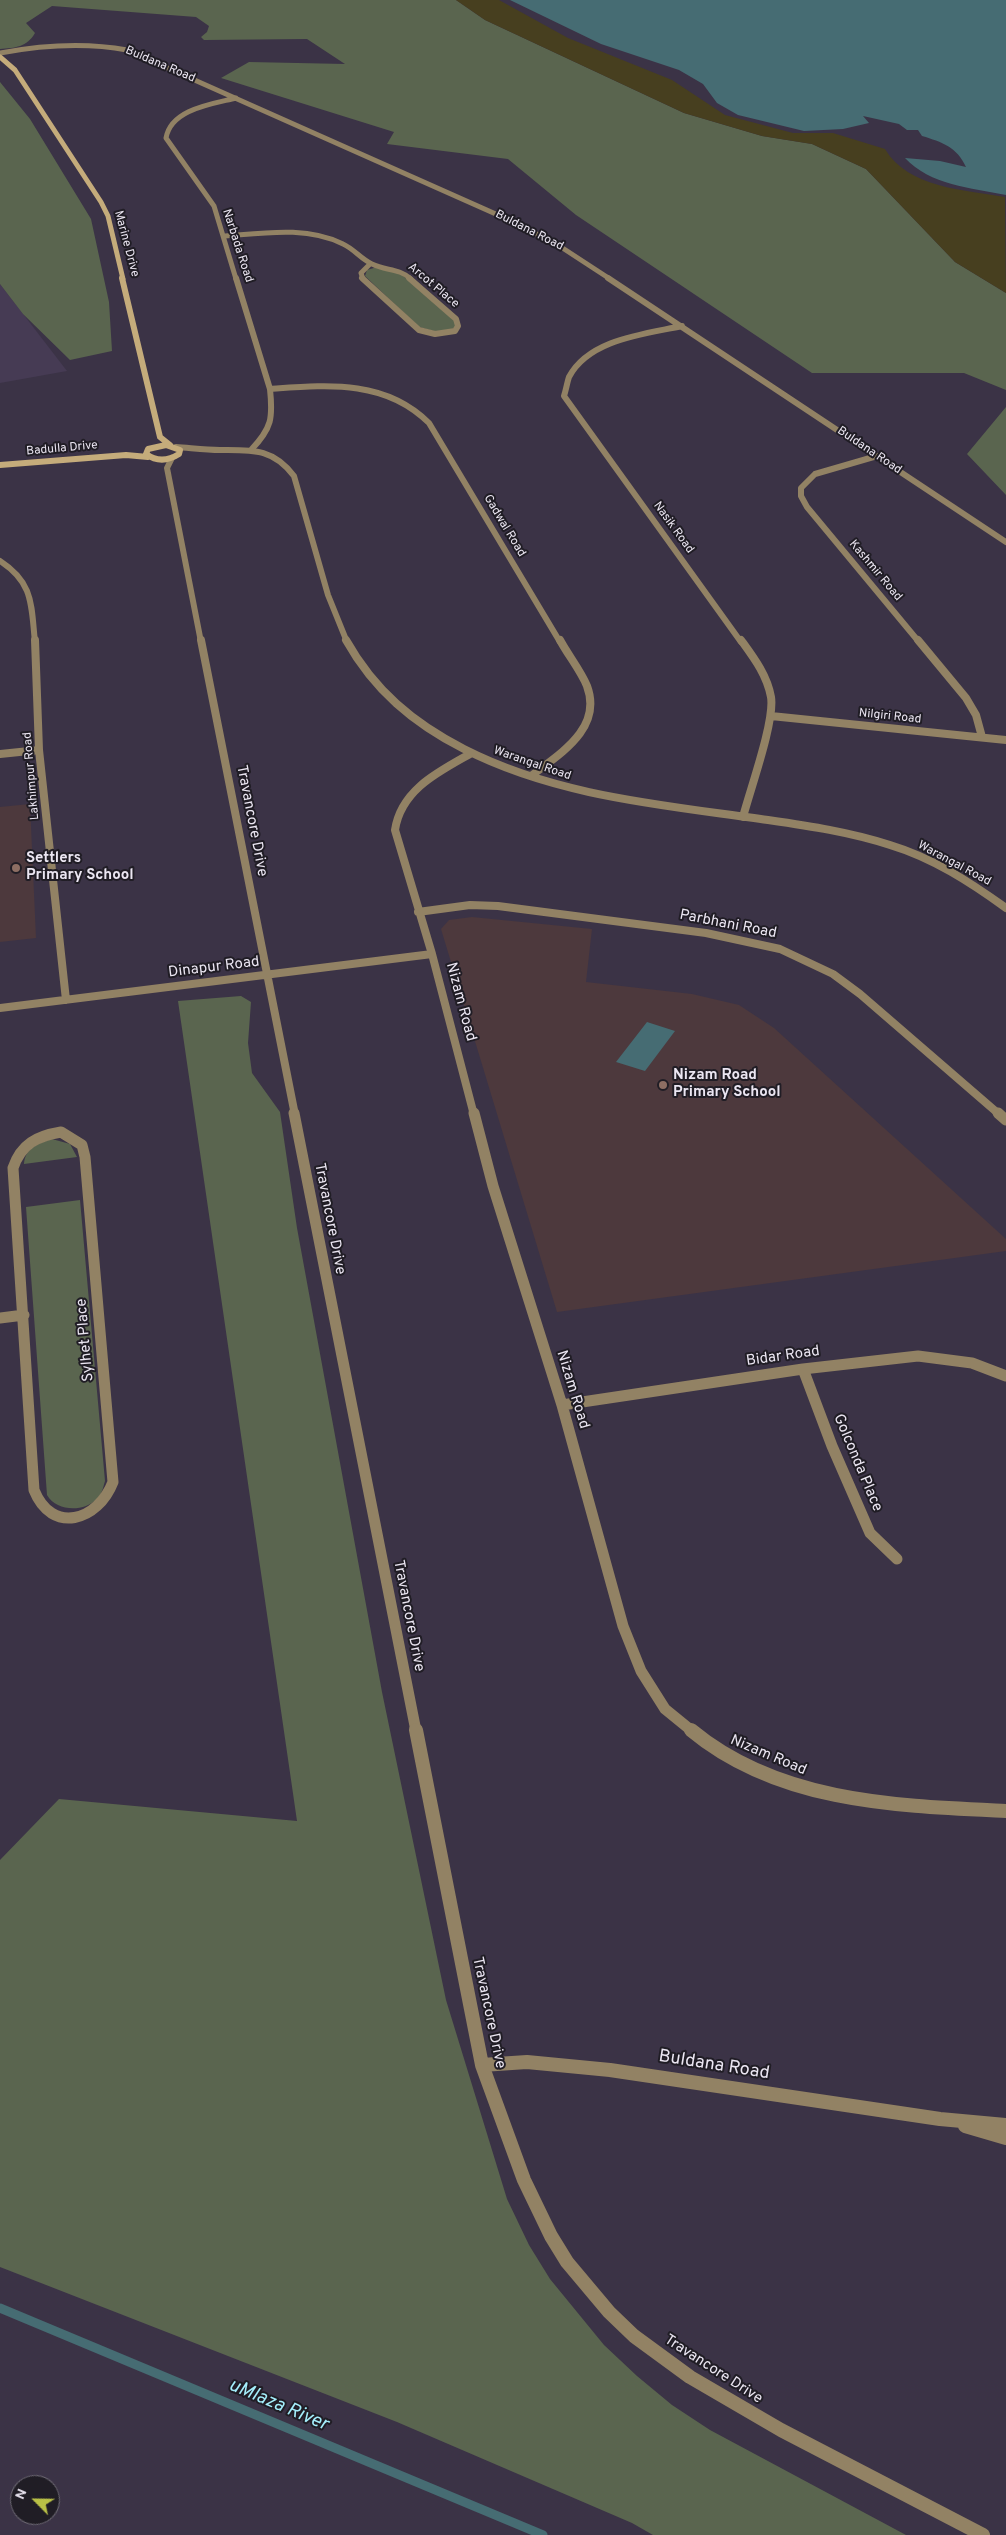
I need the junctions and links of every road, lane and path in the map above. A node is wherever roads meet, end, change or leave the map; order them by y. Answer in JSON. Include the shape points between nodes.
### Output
{"nodes":[{"id":1,"x":0,"y":53,"type":"edge"},
{"id":2,"x":0,"y":57,"type":"edge"},
{"id":3,"x":236,"y":98,"type":"junction"},
{"id":4,"x":225,"y":236,"type":"junction"},
{"id":5,"x":370,"y":264,"type":"junction"},
{"id":6,"x":682,"y":326,"type":"junction"},
{"id":7,"x":270,"y":389,"type":"junction"},
{"id":8,"x":160,"y":437,"type":"junction"},
{"id":9,"x":174,"y":446,"type":"junction"},
{"id":10,"x":151,"y":448,"type":"junction"},
{"id":11,"x":208,"y":450,"type":"junction"},
{"id":12,"x":251,"y":450,"type":"junction"},
{"id":13,"x":126,"y":455,"type":"junction"},
{"id":14,"x":877,"y":456,"type":"junction"},
{"id":15,"x":148,"y":457,"type":"junction"},
{"id":16,"x":156,"y":460,"type":"junction"},
{"id":17,"x":171,"y":461,"type":"junction"},
{"id":18,"x":0,"y":465,"type":"edge"},
{"id":19,"x":1006,"y":542,"type":"edge"},
{"id":20,"x":0,"y":561,"type":"edge"},
{"id":21,"x":771,"y":716,"type":"junction"},
{"id":22,"x":982,"y":737,"type":"junction"},
{"id":23,"x":1006,"y":740,"type":"edge"},
{"id":24,"x":40,"y":750,"type":"junction"},
{"id":25,"x":0,"y":754,"type":"edge"},
{"id":26,"x":470,"y":754,"type":"junction"},
{"id":27,"x":531,"y":776,"type":"junction"},
{"id":28,"x":743,"y":817,"type":"junction"},
{"id":29,"x":1006,"y":908,"type":"edge"},
{"id":30,"x":418,"y":912,"type":"junction"},
{"id":31,"x":432,"y":954,"type":"junction"},
{"id":32,"x":265,"y":975,"type":"junction"},
{"id":33,"x":66,"y":1000,"type":"junction"},
{"id":34,"x":0,"y":1008,"type":"edge"},
{"id":35,"x":1006,"y":1120,"type":"edge"},
{"id":36,"x":24,"y":1315,"type":"junction"},
{"id":37,"x":0,"y":1318,"type":"edge"},
{"id":38,"x":803,"y":1369,"type":"junction"},
{"id":39,"x":1006,"y":1376,"type":"edge"},
{"id":40,"x":562,"y":1405,"type":"junction"},
{"id":41,"x":897,"y":1559,"type":"dead end"},
{"id":42,"x":1006,"y":1811,"type":"edge"},
{"id":43,"x":482,"y":2065,"type":"junction"},
{"id":44,"x":940,"y":2119,"type":"junction"},
{"id":45,"x":1006,"y":2125,"type":"edge"},
{"id":46,"x":1006,"y":2138,"type":"edge"},
{"id":47,"x":983,"y":2535,"type":"edge"}],
"edges":[{"from":1,"to":3,"type":"street","name":"Buldana Road","via":[[71,44],[117,47]]},
{"from":2,"to":8,"type":"street","name":"Marine Drive","via":[[15,70],[108,216]]},
{"from":3,"to":4,"type":"street","name":"Narbada Road","via":[[180,117],[165,131],[166,138],[214,206]]},
{"from":3,"to":6,"type":"street","name":"Buldana Road","via":[[523,226]]},
{"from":4,"to":5,"type":"street","name":"Arcot Place","via":[[315,235],[346,245]]},
{"from":4,"to":7,"type":"street","name":"Narbada Road"},
{"from":5,"to":5,"type":"street","name":"Arcot Place","via":[[361,272],[362,278],[419,330],[435,334],[455,331],[458,326],[456,319],[403,272]]},
{"from":6,"to":14,"type":"street","name":"Buldana Road"},
{"from":6,"to":21,"type":"street","name":"Nasik Road","via":[[618,342],[595,352],[570,372],[564,396],[758,664],[771,698]]},
{"from":7,"to":12,"type":"street","name":"Narbada Road","via":[[273,418],[270,428]]},
{"from":7,"to":27,"type":"street","name":"Gadwal Road","via":[[332,385],[362,389],[412,406],[429,423],[587,686],[591,707],[586,726]]},
{"from":8,"to":9,"type":"street"},
{"from":8,"to":10,"type":"street"},
{"from":9,"to":10,"type":"street","name":"Badulla Drive"},
{"from":9,"to":11,"type":"street","name":"Warangal Road"},
{"from":9,"to":17,"type":"street","via":[[180,450]]},
{"from":10,"to":13,"type":"street","name":"Badulla Drive"},
{"from":10,"to":15,"type":"street","via":[[146,452]]},
{"from":11,"to":12,"type":"street","name":"Warangal Road"},
{"from":11,"to":17,"type":"street","name":"Warangal Road"},
{"from":12,"to":26,"type":"street","name":"Warangal Road","via":[[282,460],[294,476],[333,610],[345,638],[369,676],[406,714]]},
{"from":13,"to":15,"type":"street","name":"Badulla Drive"},
{"from":13,"to":18,"type":"street","name":"Badulla Drive"},
{"from":14,"to":19,"type":"street","name":"Buldana Road"},
{"from":14,"to":22,"type":"street","name":"Kashmir Road","via":[[815,474],[801,488],[800,496],[966,698],[976,715]]},
{"from":15,"to":16,"type":"street","name":"Badulla Drive"},
{"from":16,"to":17,"type":"street"},
{"from":16,"to":17,"type":"street"},
{"from":17,"to":32,"type":"street","name":"Travancore Drive"},
{"from":20,"to":24,"type":"street","name":"Lakhimpur Road","via":[[24,580],[29,592]]},
{"from":21,"to":22,"type":"street","name":"Nilgiri Road"},
{"from":21,"to":28,"type":"street","name":"Nasik Road"},
{"from":22,"to":23,"type":"street","name":"Nilgiri Road"},
{"from":24,"to":25,"type":"street"},
{"from":24,"to":33,"type":"street","name":"Lakhimpur Road"},
{"from":26,"to":27,"type":"street","name":"Warangal Road"},
{"from":26,"to":30,"type":"street","name":"Nizam Road","via":[[424,783],[399,812],[395,830]]},
{"from":27,"to":28,"type":"street","name":"Warangal Road","via":[[601,796]]},
{"from":28,"to":29,"type":"street","name":"Warangal Road","via":[[822,828],[892,845],[954,873]]},
{"from":30,"to":31,"type":"street","name":"Nizam Road"},
{"from":30,"to":35,"type":"street","name":"Parbhani Road","via":[[470,905],[498,906],[706,933],[780,949],[833,974],[860,994]]},
{"from":31,"to":32,"type":"street","name":"Dinapur Road"},
{"from":31,"to":40,"type":"street","name":"Nizam Road","via":[[493,1186]]},
{"from":32,"to":33,"type":"street","name":"Dinapur Road"},
{"from":32,"to":43,"type":"street","name":"Travancore Drive"},
{"from":33,"to":34,"type":"street","name":"Dinapur Road"},
{"from":36,"to":36,"type":"street","name":"Sylhet Place","via":[[36,1501],[45,1511],[72,1519],[100,1506],[111,1492],[113,1482],[85,1156],[82,1145],[61,1132],[47,1134],[23,1146],[13,1168]]},
{"from":36,"to":37,"type":"street"},
{"from":38,"to":39,"type":"street","name":"Bidar Road","via":[[918,1356],[972,1363]]},
{"from":38,"to":40,"type":"street","name":"Bidar Road"},
{"from":38,"to":41,"type":"street","name":"Golconda Place","via":[[870,1533]]},
{"from":40,"to":42,"type":"street","name":"Nizam Road","via":[[622,1626],[641,1671],[665,1710],[710,1746],[747,1766],[816,1792],[916,1807]]},
{"from":43,"to":44,"type":"street","name":"Buldana Road","via":[[528,2062],[610,2070]]},
{"from":43,"to":47,"type":"street","name":"Travancore Drive","via":[[520,2173],[549,2231],[585,2286],[628,2331],[683,2373],[745,2411]]},
{"from":44,"to":45,"type":"street","name":"Buldana Road"},
{"from":44,"to":46,"type":"street","name":"Buldana Road"}]}
